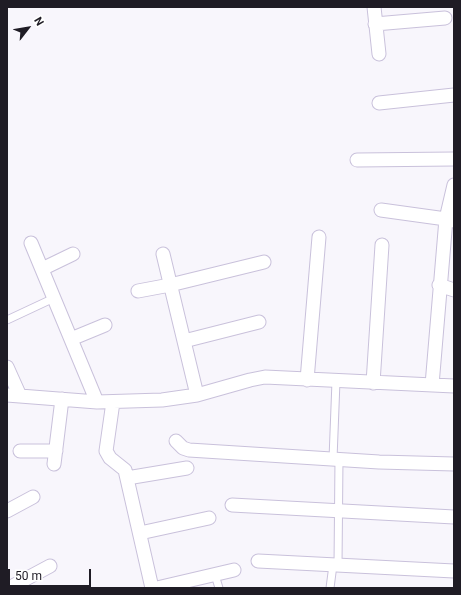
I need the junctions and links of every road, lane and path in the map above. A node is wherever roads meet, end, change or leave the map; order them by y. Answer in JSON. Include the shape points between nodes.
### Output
{"nodes":[{"id":1,"x":374,"y":7,"type":"edge"},
{"id":2,"x":445,"y":18,"type":"dead end"},
{"id":3,"x":375,"y":24,"type":"junction"},
{"id":4,"x":379,"y":54,"type":"dead end"},
{"id":5,"x":454,"y":95,"type":"edge"},
{"id":6,"x":379,"y":103,"type":"dead end"},
{"id":7,"x":454,"y":159,"type":"edge"},
{"id":8,"x":357,"y":160,"type":"dead end"},
{"id":9,"x":454,"y":185,"type":"edge"},
{"id":10,"x":381,"y":210,"type":"dead end"},
{"id":11,"x":450,"y":220,"type":"edge"},
{"id":12,"x":319,"y":237,"type":"dead end"},
{"id":13,"x":31,"y":243,"type":"dead end"},
{"id":14,"x":382,"y":245,"type":"dead end"},
{"id":15,"x":73,"y":254,"type":"dead end"},
{"id":16,"x":163,"y":254,"type":"dead end"},
{"id":17,"x":264,"y":262,"type":"dead end"},
{"id":18,"x":42,"y":269,"type":"junction"},
{"id":19,"x":170,"y":285,"type":"junction"},
{"id":20,"x":439,"y":285,"type":"junction"},
{"id":21,"x":454,"y":290,"type":"edge"},
{"id":22,"x":138,"y":291,"type":"dead end"},
{"id":23,"x":54,"y":298,"type":"junction"},
{"id":24,"x":7,"y":320,"type":"edge"},
{"id":25,"x":259,"y":322,"type":"dead end"},
{"id":26,"x":105,"y":324,"type":"dead end"},
{"id":27,"x":71,"y":339,"type":"junction"},
{"id":28,"x":184,"y":341,"type":"junction"},
{"id":29,"x":7,"y":367,"type":"edge"},
{"id":30,"x":307,"y":380,"type":"junction"},
{"id":31,"x":336,"y":382,"type":"junction"},
{"id":32,"x":373,"y":383,"type":"junction"},
{"id":33,"x":432,"y":385,"type":"junction"},
{"id":34,"x":454,"y":386,"type":"edge"},
{"id":35,"x":13,"y":396,"type":"edge"},
{"id":36,"x":197,"y":396,"type":"junction"},
{"id":37,"x":62,"y":399,"type":"junction"},
{"id":38,"x":97,"y":402,"type":"junction"},
{"id":39,"x":113,"y":402,"type":"junction"},
{"id":40,"x":176,"y":441,"type":"dead end"},
{"id":41,"x":20,"y":451,"type":"dead end"},
{"id":42,"x":56,"y":451,"type":"junction"},
{"id":43,"x":336,"y":459,"type":"junction"},
{"id":44,"x":54,"y":464,"type":"dead end"},
{"id":45,"x":454,"y":464,"type":"edge"},
{"id":46,"x":187,"y":468,"type":"dead end"},
{"id":47,"x":127,"y":478,"type":"junction"},
{"id":48,"x":33,"y":497,"type":"dead end"},
{"id":49,"x":232,"y":505,"type":"dead end"},
{"id":50,"x":7,"y":511,"type":"edge"},
{"id":51,"x":338,"y":511,"type":"junction"},
{"id":52,"x":454,"y":517,"type":"edge"},
{"id":53,"x":209,"y":518,"type":"dead end"},
{"id":54,"x":140,"y":532,"type":"junction"},
{"id":55,"x":258,"y":561,"type":"dead end"},
{"id":56,"x":335,"y":565,"type":"junction"},
{"id":57,"x":50,"y":566,"type":"dead end"},
{"id":58,"x":234,"y":570,"type":"dead end"},
{"id":59,"x":454,"y":571,"type":"edge"},
{"id":60,"x":215,"y":575,"type":"junction"},
{"id":61,"x":9,"y":588,"type":"edge"},
{"id":62,"x":152,"y":588,"type":"edge"},
{"id":63,"x":157,"y":588,"type":"edge"},
{"id":64,"x":219,"y":588,"type":"edge"},
{"id":65,"x":330,"y":588,"type":"edge"}],
"edges":[{"from":1,"to":3,"type":"street"},
{"from":2,"to":3,"type":"street"},
{"from":3,"to":4,"type":"street"},
{"from":5,"to":6,"type":"street"},
{"from":7,"to":8,"type":"street"},
{"from":9,"to":11,"type":"street"},
{"from":10,"to":11,"type":"street"},
{"from":11,"to":20,"type":"street"},
{"from":12,"to":30,"type":"street"},
{"from":13,"to":18,"type":"street"},
{"from":14,"to":32,"type":"street"},
{"from":15,"to":18,"type":"street"},
{"from":16,"to":19,"type":"street"},
{"from":17,"to":19,"type":"street"},
{"from":18,"to":23,"type":"street"},
{"from":19,"to":22,"type":"street"},
{"from":19,"to":28,"type":"street"},
{"from":20,"to":21,"type":"street"},
{"from":20,"to":33,"type":"street"},
{"from":23,"to":24,"type":"lane"},
{"from":23,"to":27,"type":"street"},
{"from":25,"to":28,"type":"street"},
{"from":26,"to":27,"type":"street"},
{"from":27,"to":38,"type":"street"},
{"from":28,"to":36,"type":"street"},
{"from":29,"to":35,"type":"street"},
{"from":30,"to":31,"type":"street"},
{"from":30,"to":36,"type":"street","via":[[258,378]]},
{"from":31,"to":32,"type":"street"},
{"from":31,"to":43,"type":"lane"},
{"from":32,"to":33,"type":"street"},
{"from":33,"to":34,"type":"street"},
{"from":35,"to":37,"type":"street"},
{"from":36,"to":39,"type":"street"},
{"from":37,"to":38,"type":"street"},
{"from":37,"to":42,"type":"street"},
{"from":38,"to":39,"type":"street"},
{"from":39,"to":47,"type":"street","via":[[106,451],[110,458],[125,470]]},
{"from":40,"to":43,"type":"street","via":[[182,448],[189,450]]},
{"from":41,"to":42,"type":"street"},
{"from":42,"to":44,"type":"street"},
{"from":43,"to":45,"type":"street"},
{"from":43,"to":51,"type":"lane"},
{"from":46,"to":47,"type":"street"},
{"from":47,"to":54,"type":"street"},
{"from":48,"to":50,"type":"street"},
{"from":49,"to":51,"type":"street"},
{"from":51,"to":52,"type":"street"},
{"from":51,"to":56,"type":"lane"},
{"from":53,"to":54,"type":"street"},
{"from":54,"to":62,"type":"street"},
{"from":55,"to":56,"type":"street"},
{"from":56,"to":59,"type":"street"},
{"from":56,"to":65,"type":"lane"},
{"from":57,"to":61,"type":"street"},
{"from":58,"to":60,"type":"street"},
{"from":60,"to":63,"type":"street"},
{"from":60,"to":64,"type":"lane"}]}
